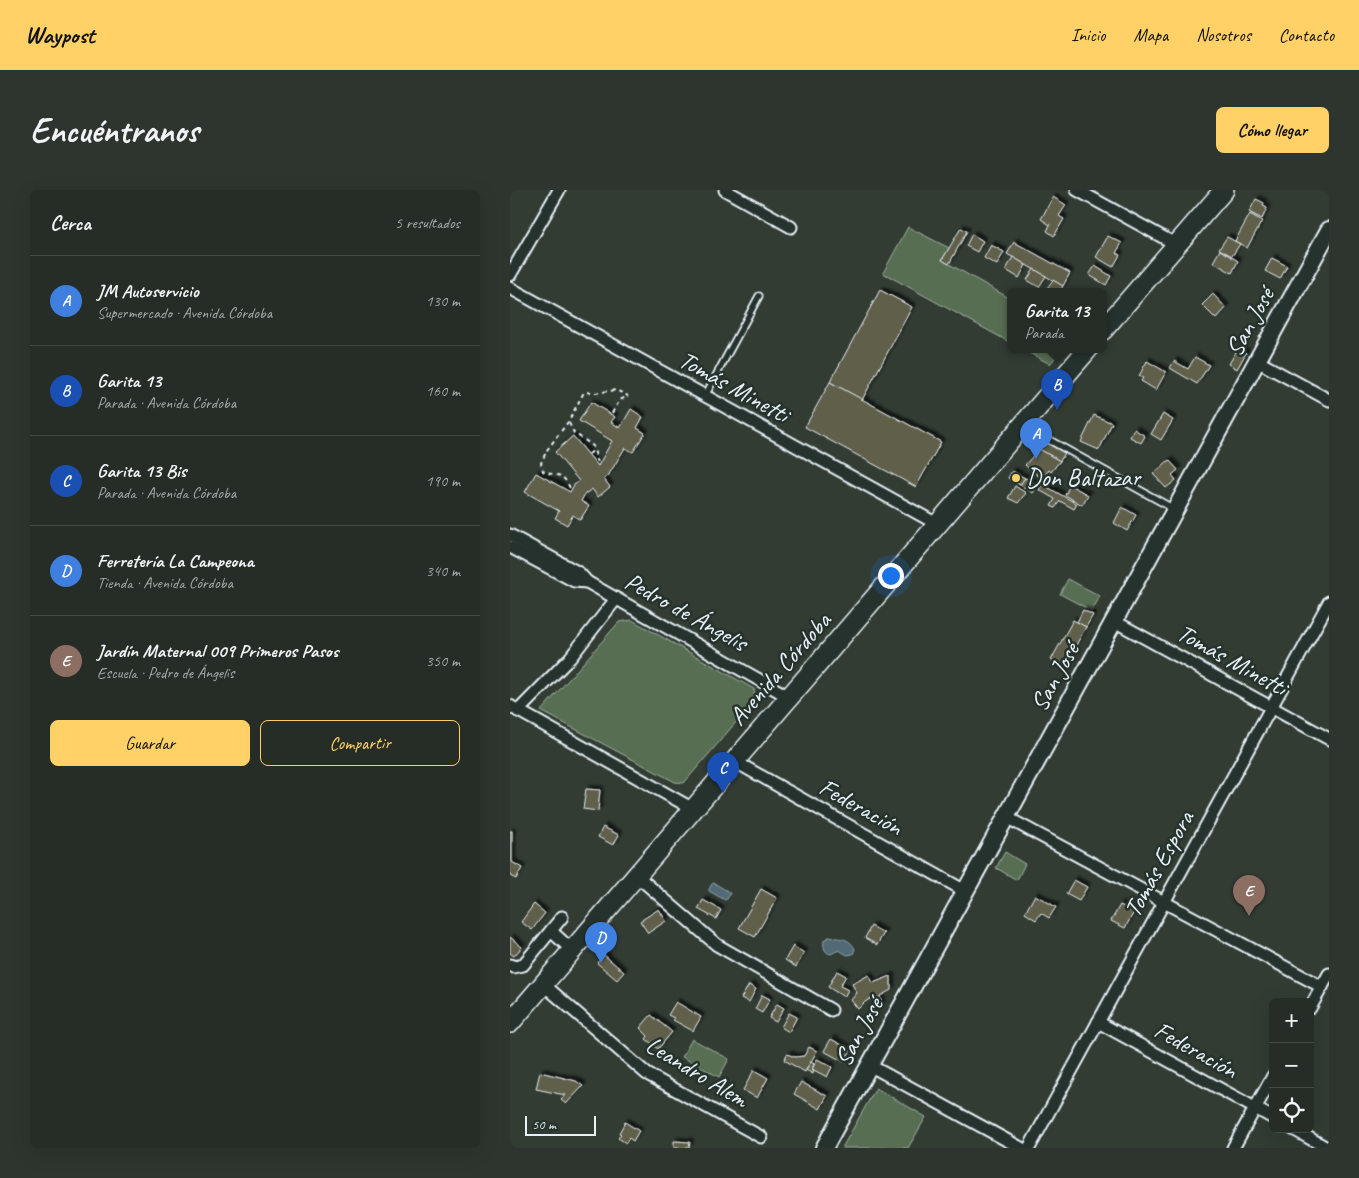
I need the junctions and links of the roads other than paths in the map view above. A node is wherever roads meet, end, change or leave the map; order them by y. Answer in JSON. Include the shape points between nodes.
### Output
{"nodes":[{"id":1,"x":560,"y":190,"type":"edge"},
{"id":2,"x":725,"y":190,"type":"edge"},
{"id":3,"x":1077,"y":190,"type":"edge"},
{"id":4,"x":1224,"y":190,"type":"edge"},
{"id":5,"x":791,"y":227,"type":"dead end"},
{"id":6,"x":1329,"y":230,"type":"edge"},
{"id":7,"x":1177,"y":245,"type":"junction"},
{"id":8,"x":510,"y":275,"type":"edge"},
{"id":9,"x":510,"y":288,"type":"edge"},
{"id":10,"x":759,"y":296,"type":"dead end"},
{"id":11,"x":1107,"y":325,"type":"edge"},
{"id":12,"x":1085,"y":353,"type":"edge"},
{"id":13,"x":1256,"y":361,"type":"junction"},
{"id":14,"x":705,"y":396,"type":"junction"},
{"id":15,"x":1329,"y":400,"type":"edge"},
{"id":16,"x":1022,"y":425,"type":"junction"},
{"id":17,"x":1175,"y":510,"type":"junction"},
{"id":18,"x":937,"y":524,"type":"junction"},
{"id":19,"x":510,"y":535,"type":"edge"},
{"id":20,"x":510,"y":546,"type":"edge"},
{"id":21,"x":587,"y":582,"type":"junction"},
{"id":22,"x":616,"y":599,"type":"junction"},
{"id":23,"x":1329,"y":602,"type":"edge"},
{"id":24,"x":1114,"y":621,"type":"junction"},
{"id":25,"x":789,"y":697,"type":"junction"},
{"id":26,"x":1271,"y":707,"type":"junction"},
{"id":27,"x":514,"y":709,"type":"edge"},
{"id":28,"x":1329,"y":739,"type":"edge"},
{"id":29,"x":734,"y":762,"type":"junction"},
{"id":30,"x":693,"y":809,"type":"junction"},
{"id":31,"x":1006,"y":817,"type":"junction"},
{"id":32,"x":636,"y":875,"type":"junction"},
{"id":33,"x":965,"y":891,"type":"junction"},
{"id":34,"x":1164,"y":902,"type":"junction"},
{"id":35,"x":562,"y":917,"type":"dead end"},
{"id":36,"x":551,"y":931,"type":"junction"},
{"id":37,"x":572,"y":950,"type":"junction"},
{"id":38,"x":512,"y":966,"type":"edge"},
{"id":39,"x":1327,"y":979,"type":"edge"},
{"id":40,"x":544,"y":984,"type":"junction"},
{"id":41,"x":1314,"y":1001,"type":"edge"},
{"id":42,"x":831,"y":1010,"type":"dead end"},
{"id":43,"x":1098,"y":1022,"type":"junction"},
{"id":44,"x":510,"y":1023,"type":"edge"},
{"id":45,"x":869,"y":1065,"type":"junction"},
{"id":46,"x":1269,"y":1083,"type":"edge"},
{"id":47,"x":1255,"y":1108,"type":"junction"},
{"id":48,"x":1269,"y":1116,"type":"edge"},
{"id":49,"x":1300,"y":1133,"type":"edge"},
{"id":50,"x":761,"y":1137,"type":"dead end"},
{"id":51,"x":824,"y":1148,"type":"edge"},
{"id":52,"x":1020,"y":1148,"type":"edge"},
{"id":53,"x":1029,"y":1148,"type":"edge"},
{"id":54,"x":1233,"y":1148,"type":"edge"},
{"id":55,"x":1327,"y":1148,"type":"edge"}],
"edges":[{"from":1,"to":8,"type":"street"},
{"from":2,"to":5,"type":"street"},
{"from":3,"to":7,"type":"street"},
{"from":4,"to":7,"type":"main road"},
{"from":6,"to":13,"type":"street","name":"San José"},
{"from":7,"to":11,"type":"main road"},
{"from":9,"to":14,"type":"street","name":"Tomás Minetti"},
{"from":10,"to":14,"type":"lane"},
{"from":12,"to":16,"type":"main road","name":"Avenida Córdoba"},
{"from":13,"to":15,"type":"street"},
{"from":13,"to":17,"type":"street","name":"San José"},
{"from":14,"to":18,"type":"street","name":"Tomás Minetti"},
{"from":16,"to":17,"type":"lane"},
{"from":16,"to":18,"type":"main road","name":"Avenida Córdoba"},
{"from":17,"to":24,"type":"street","name":"San José"},
{"from":18,"to":25,"type":"main road","name":"Avenida Córdoba"},
{"from":19,"to":21,"type":"street","name":"Pedro de Ángelis","via":[[578,573]]},
{"from":20,"to":21,"type":"street","name":"Pedro de Ángelis","via":[[574,581]]},
{"from":21,"to":22,"type":"street","name":"Pedro de Ángelis"},
{"from":22,"to":25,"type":"street","name":"Pedro de Ángelis"},
{"from":22,"to":27,"type":"street","via":[[570,658]]},
{"from":23,"to":26,"type":"street","name":"Tomás Espora"},
{"from":24,"to":26,"type":"street","name":"Tomás Minetti"},
{"from":24,"to":31,"type":"street","name":"San José"},
{"from":25,"to":29,"type":"main road","name":"Avenida Córdoba"},
{"from":26,"to":28,"type":"street","name":"Tomás Minetti"},
{"from":26,"to":34,"type":"street","name":"Tomás Espora"},
{"from":27,"to":30,"type":"street"},
{"from":29,"to":30,"type":"main road","name":"Avenida Córdoba"},
{"from":29,"to":33,"type":"street","name":"Federación"},
{"from":30,"to":32,"type":"main road","name":"Avenida Córdoba"},
{"from":31,"to":33,"type":"street","name":"San José"},
{"from":31,"to":34,"type":"street"},
{"from":32,"to":37,"type":"main road","name":"Avenida Córdoba"},
{"from":32,"to":42,"type":"street","via":[[717,945]]},
{"from":33,"to":45,"type":"street","name":"San José"},
{"from":34,"to":39,"type":"street"},
{"from":34,"to":43,"type":"street","name":"Tomás Espora"},
{"from":35,"to":36,"type":"street"},
{"from":36,"to":37,"type":"street"},
{"from":36,"to":38,"type":"street","via":[[523,965]]},
{"from":37,"to":40,"type":"main road","name":"Avenida Córdoba"},
{"from":39,"to":41,"type":"street"},
{"from":40,"to":44,"type":"main road","name":"Avenida Córdoba"},
{"from":40,"to":50,"type":"street","name":"Leandro Alem","via":[[647,1074]]},
{"from":43,"to":47,"type":"street","name":"Federación"},
{"from":43,"to":53,"type":"street","name":"Tomás Espora"},
{"from":45,"to":51,"type":"street","name":"San José"},
{"from":45,"to":52,"type":"street"},
{"from":46,"to":47,"type":"street"},
{"from":47,"to":48,"type":"street","name":"Federación"},
{"from":47,"to":54,"type":"street"},
{"from":49,"to":55,"type":"street"}]}
